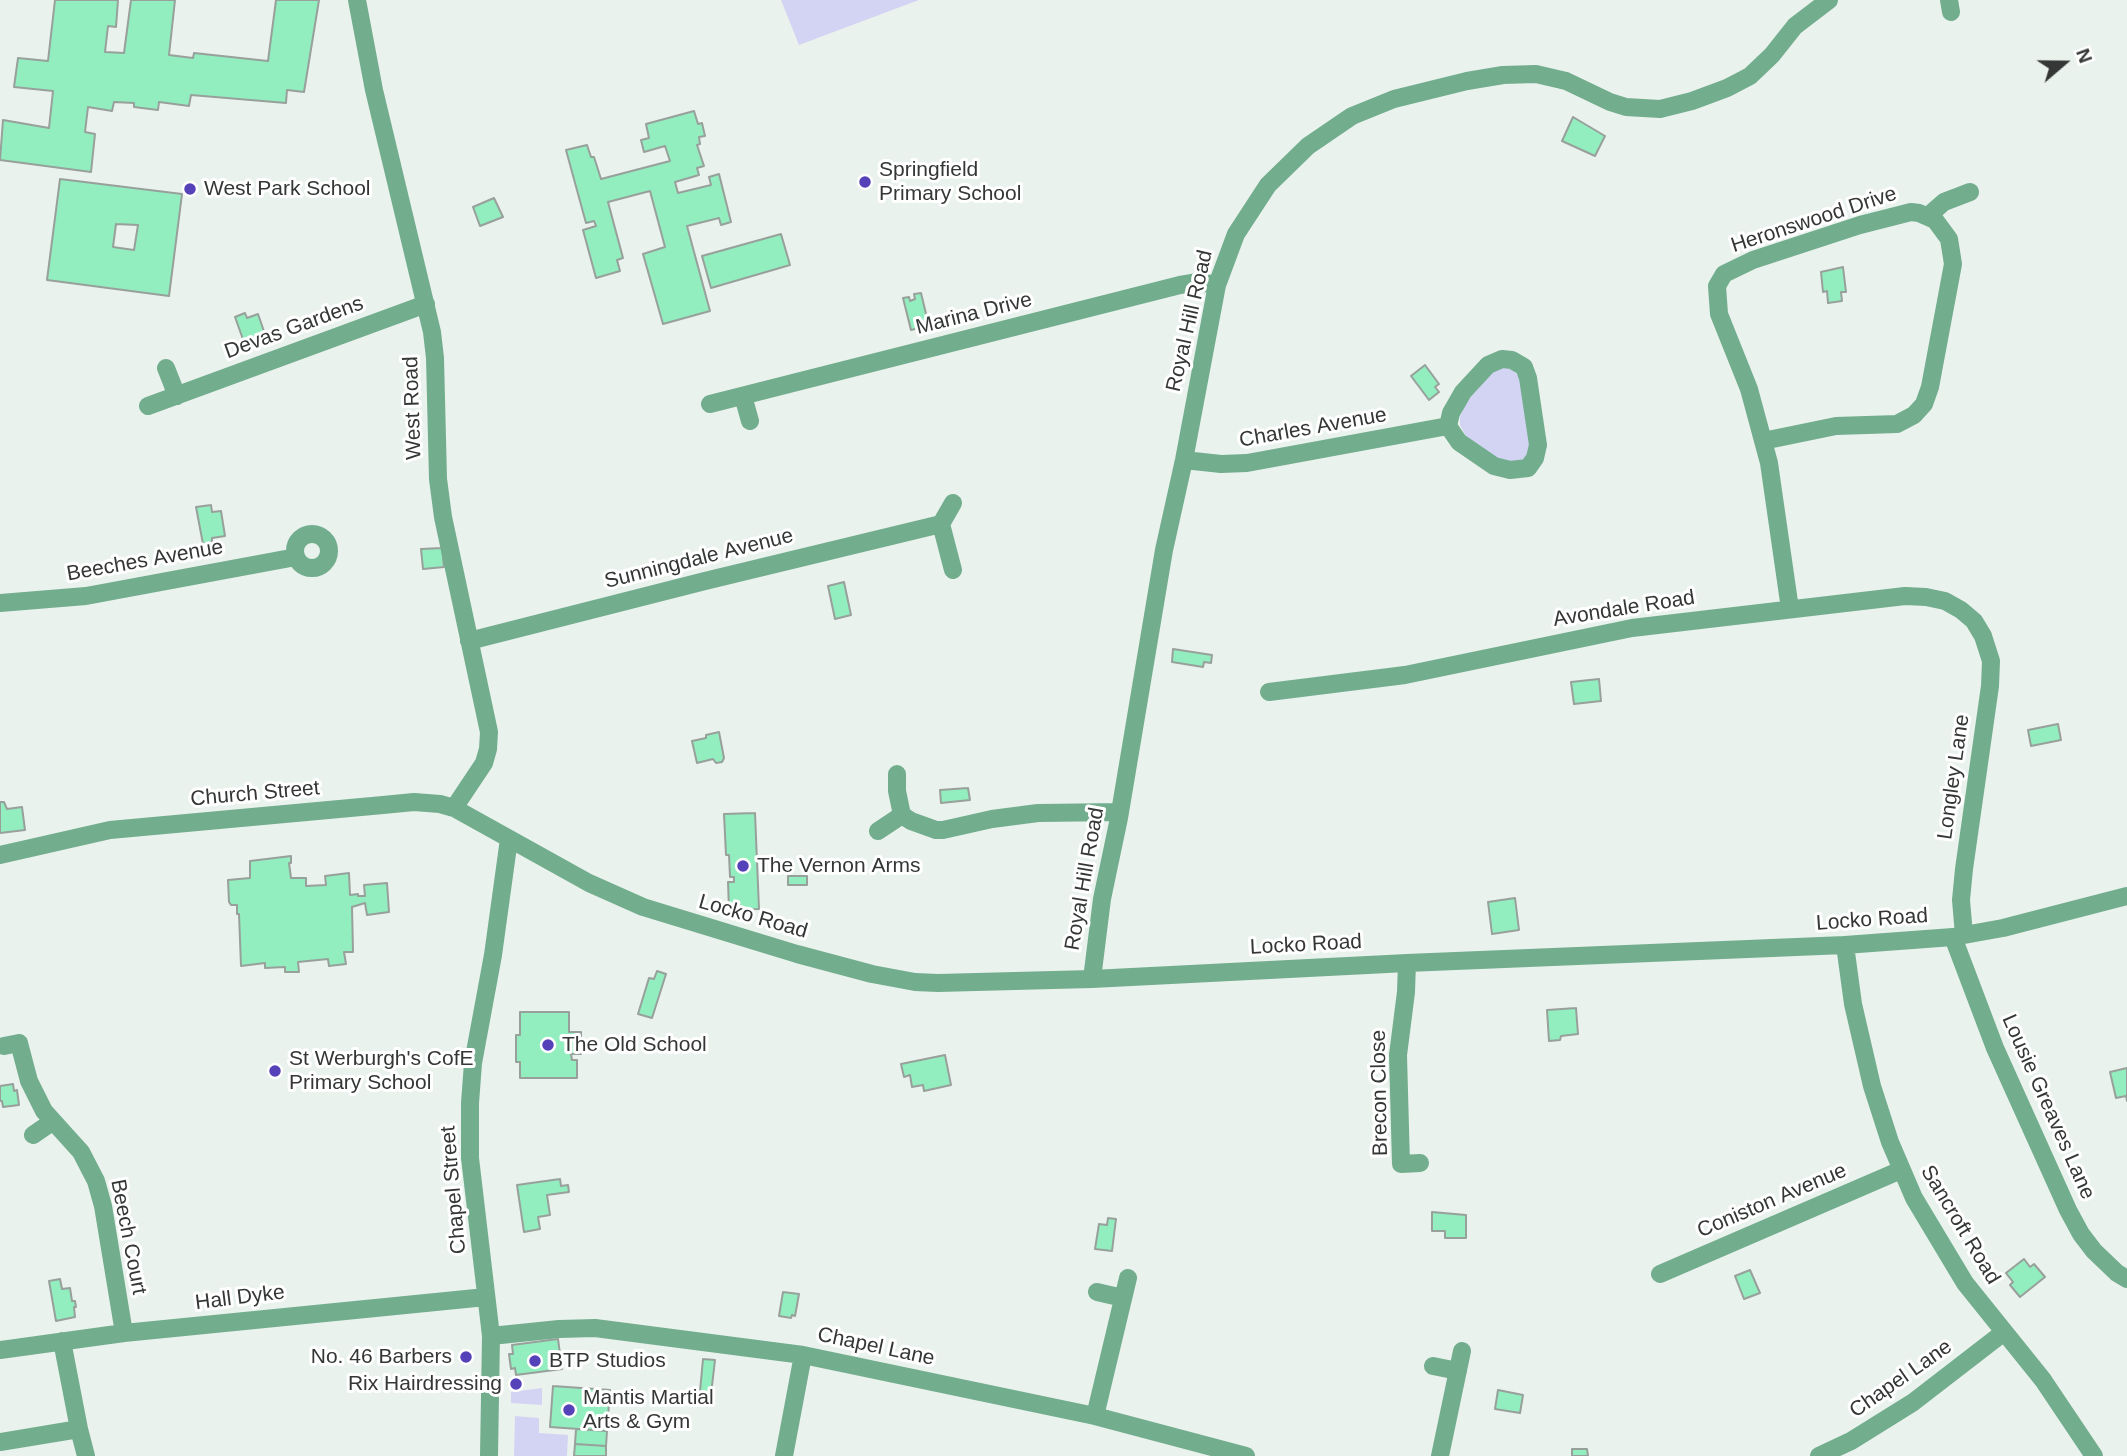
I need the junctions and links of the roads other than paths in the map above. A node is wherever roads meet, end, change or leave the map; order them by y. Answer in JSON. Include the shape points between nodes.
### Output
{"nodes":[{"id":1,"x":357,"y":0,"type":"edge"},
{"id":2,"x":1829,"y":0,"type":"edge"},
{"id":3,"x":1970,"y":192,"type":"dead end"},
{"id":4,"x":1928,"y":215,"type":"junction"},
{"id":5,"x":1217,"y":285,"type":"junction"},
{"id":6,"x":426,"y":303,"type":"junction"},
{"id":7,"x":166,"y":368,"type":"dead end"},
{"id":8,"x":177,"y":396,"type":"junction"},
{"id":9,"x":743,"y":396,"type":"junction"},
{"id":10,"x":710,"y":404,"type":"dead end"},
{"id":11,"x":148,"y":406,"type":"dead end"},
{"id":12,"x":750,"y":421,"type":"dead end"},
{"id":13,"x":1448,"y":426,"type":"junction"},
{"id":14,"x":1763,"y":441,"type":"junction"},
{"id":15,"x":1184,"y":460,"type":"junction"},
{"id":16,"x":953,"y":503,"type":"dead end"},
{"id":17,"x":941,"y":524,"type":"junction"},
{"id":18,"x":296,"y":557,"type":"dead end"},
{"id":19,"x":953,"y":570,"type":"dead end"},
{"id":20,"x":0,"y":603,"type":"edge"},
{"id":21,"x":1790,"y":609,"type":"junction"},
{"id":22,"x":1979,"y":628,"type":"joint"},
{"id":23,"x":469,"y":641,"type":"junction"},
{"id":24,"x":1269,"y":692,"type":"dead end"},
{"id":25,"x":897,"y":774,"type":"dead end"},
{"id":26,"x":454,"y":808,"type":"junction"},
{"id":27,"x":1120,"y":812,"type":"junction"},
{"id":28,"x":902,"y":815,"type":"junction"},
{"id":29,"x":878,"y":831,"type":"dead end"},
{"id":30,"x":509,"y":839,"type":"junction"},
{"id":31,"x":0,"y":855,"type":"edge"},
{"id":32,"x":2127,"y":896,"type":"edge"},
{"id":33,"x":1959,"y":936,"type":"junction"},
{"id":34,"x":1845,"y":945,"type":"junction"},
{"id":35,"x":1407,"y":963,"type":"junction"},
{"id":36,"x":1092,"y":979,"type":"junction"},
{"id":37,"x":4,"y":1046,"type":"dead end"},
{"id":38,"x":52,"y":1122,"type":"junction"},
{"id":39,"x":33,"y":1135,"type":"dead end"},
{"id":40,"x":1420,"y":1163,"type":"dead end"},
{"id":41,"x":1902,"y":1170,"type":"junction"},
{"id":42,"x":1660,"y":1273,"type":"dead end"},
{"id":43,"x":1128,"y":1278,"type":"dead end"},
{"id":44,"x":2127,"y":1279,"type":"edge"},
{"id":45,"x":1097,"y":1292,"type":"dead end"},
{"id":46,"x":486,"y":1297,"type":"junction"},
{"id":47,"x":1123,"y":1298,"type":"junction"},
{"id":48,"x":2004,"y":1332,"type":"junction"},
{"id":49,"x":124,"y":1333,"type":"junction"},
{"id":50,"x":491,"y":1336,"type":"junction"},
{"id":51,"x":62,"y":1341,"type":"junction"},
{"id":52,"x":0,"y":1350,"type":"edge"},
{"id":53,"x":1462,"y":1352,"type":"dead end"},
{"id":54,"x":803,"y":1355,"type":"junction"},
{"id":55,"x":1433,"y":1366,"type":"dead end"},
{"id":56,"x":1458,"y":1371,"type":"junction"},
{"id":57,"x":1095,"y":1416,"type":"junction"},
{"id":58,"x":79,"y":1429,"type":"junction"},
{"id":59,"x":0,"y":1442,"type":"edge"},
{"id":60,"x":86,"y":1456,"type":"edge"},
{"id":61,"x":489,"y":1456,"type":"edge"},
{"id":62,"x":784,"y":1456,"type":"edge"},
{"id":63,"x":1246,"y":1456,"type":"edge"},
{"id":64,"x":1440,"y":1456,"type":"edge"},
{"id":65,"x":1819,"y":1456,"type":"edge"},
{"id":66,"x":2094,"y":1456,"type":"edge"}],
"edges":[{"from":1,"to":6,"type":"street","name":"West Road"},
{"from":2,"to":5,"type":"street","name":"Royal Hill Road","via":[[1795,26],[1744,80],[1671,107],[1626,107],[1566,81],[1526,74],[1467,81],[1363,110],[1308,146],[1268,185],[1236,234]]},
{"from":3,"to":4,"type":"street","name":"Heronswood Drive","via":[[1944,202]]},
{"from":4,"to":14,"type":"street","name":"Heronswood Drive","via":[[1943,228],[1954,256],[1924,404],[1897,424],[1828,428]]},
{"from":4,"to":14,"type":"street","name":"Heronswood Drive","via":[[1901,213],[1798,244],[1729,271],[1720,280],[1717,306],[1749,389]]},
{"from":5,"to":9,"type":"street","name":"Marina Drive","via":[[1180,285]]},
{"from":5,"to":15,"type":"street","name":"Royal Hill Road"},
{"from":6,"to":8,"type":"street","name":"Devas Gardens"},
{"from":6,"to":23,"type":"street","name":"West Road","via":[[435,358],[441,505]]},
{"from":7,"to":8,"type":"street"},
{"from":8,"to":11,"type":"street","name":"Devas Gardens"},
{"from":9,"to":10,"type":"street","name":"Marina Drive"},
{"from":9,"to":12,"type":"street"},
{"from":13,"to":13,"type":"street","via":[[1464,392],[1488,365],[1502,359],[1524,366],[1538,445],[1528,468],[1517,471],[1494,466],[1459,442]]},
{"from":13,"to":15,"type":"street","name":"Charles Avenue","via":[[1247,463]]},
{"from":14,"to":21,"type":"street","name":"Heronswood Drive"},
{"from":15,"to":27,"type":"street","name":"Royal Hill Road","via":[[1164,550]]},
{"from":16,"to":17,"type":"street"},
{"from":17,"to":19,"type":"street"},
{"from":17,"to":23,"type":"street","name":"Sunningdale Avenue"},
{"from":18,"to":20,"type":"street","name":"Beeches Avenue","via":[[86,596]]},
{"from":21,"to":22,"type":"street","name":"Avondale Road","via":[[1926,597],[1954,605]]},
{"from":21,"to":24,"type":"street","name":"Avondale Road","via":[[1619,630],[1405,675]]},
{"from":22,"to":33,"type":"street","name":"Longley Lane","via":[[1991,671]]},
{"from":23,"to":26,"type":"street","name":"West Road","via":[[490,741],[484,763]]},
{"from":25,"to":28,"type":"street"},
{"from":26,"to":30,"type":"street","name":"Church Street"},
{"from":26,"to":31,"type":"street","name":"Church Street","via":[[414,802],[110,830]]},
{"from":27,"to":28,"type":"street","via":[[1038,814],[943,830],[918,825]]},
{"from":27,"to":36,"type":"street","name":"Royal Hill Road"},
{"from":28,"to":29,"type":"street"},
{"from":30,"to":36,"type":"street","name":"Locko Road","via":[[643,907],[882,976],[938,983]]},
{"from":30,"to":46,"type":"street","name":"Chapel Street","via":[[471,1094],[470,1158]]},
{"from":32,"to":33,"type":"street","name":"Locko Road"},
{"from":33,"to":34,"type":"street","name":"Locko Road"},
{"from":33,"to":44,"type":"street","name":"Lousie Greaves Lane","via":[[1995,1048],[2068,1210],[2094,1251]]},
{"from":34,"to":35,"type":"street","name":"Locko Road"},
{"from":34,"to":41,"type":"street","name":"Sancroft Road","via":[[1869,1077]]},
{"from":35,"to":36,"type":"street","name":"Locko Road"},
{"from":35,"to":40,"type":"street","name":"Brecon Close","via":[[1398,1055],[1401,1164]]},
{"from":37,"to":38,"type":"street","name":"Beech Court","via":[[19,1043],[33,1092]]},
{"from":38,"to":39,"type":"street"},
{"from":38,"to":49,"type":"street","name":"Beech Court","via":[[81,1152],[96,1181]]},
{"from":41,"to":42,"type":"street","name":"Coniston Avenue"},
{"from":41,"to":48,"type":"street","name":"Sancroft Road","via":[[1947,1255]]},
{"from":43,"to":47,"type":"street"},
{"from":45,"to":47,"type":"street"},
{"from":46,"to":49,"type":"street","name":"Hall Dyke"},
{"from":46,"to":50,"type":"street","name":"Chapel Street"},
{"from":47,"to":57,"type":"street"},
{"from":48,"to":65,"type":"street","name":"Chapel Lane","via":[[1912,1403]]},
{"from":48,"to":66,"type":"street","name":"Sancroft Road"},
{"from":49,"to":51,"type":"street","name":"Hall Dyke"},
{"from":50,"to":54,"type":"street","name":"Chapel Lane","via":[[595,1328]]},
{"from":50,"to":61,"type":"street","name":"Chapel Street"},
{"from":51,"to":52,"type":"street","name":"Hall Dyke"},
{"from":51,"to":58,"type":"street"},
{"from":53,"to":56,"type":"street"},
{"from":54,"to":57,"type":"street","name":"Chapel Lane"},
{"from":54,"to":62,"type":"street"},
{"from":55,"to":56,"type":"street"},
{"from":56,"to":64,"type":"street"},
{"from":57,"to":63,"type":"street","name":"Chapel Lane"},
{"from":58,"to":59,"type":"street"},
{"from":58,"to":60,"type":"street"}]}
